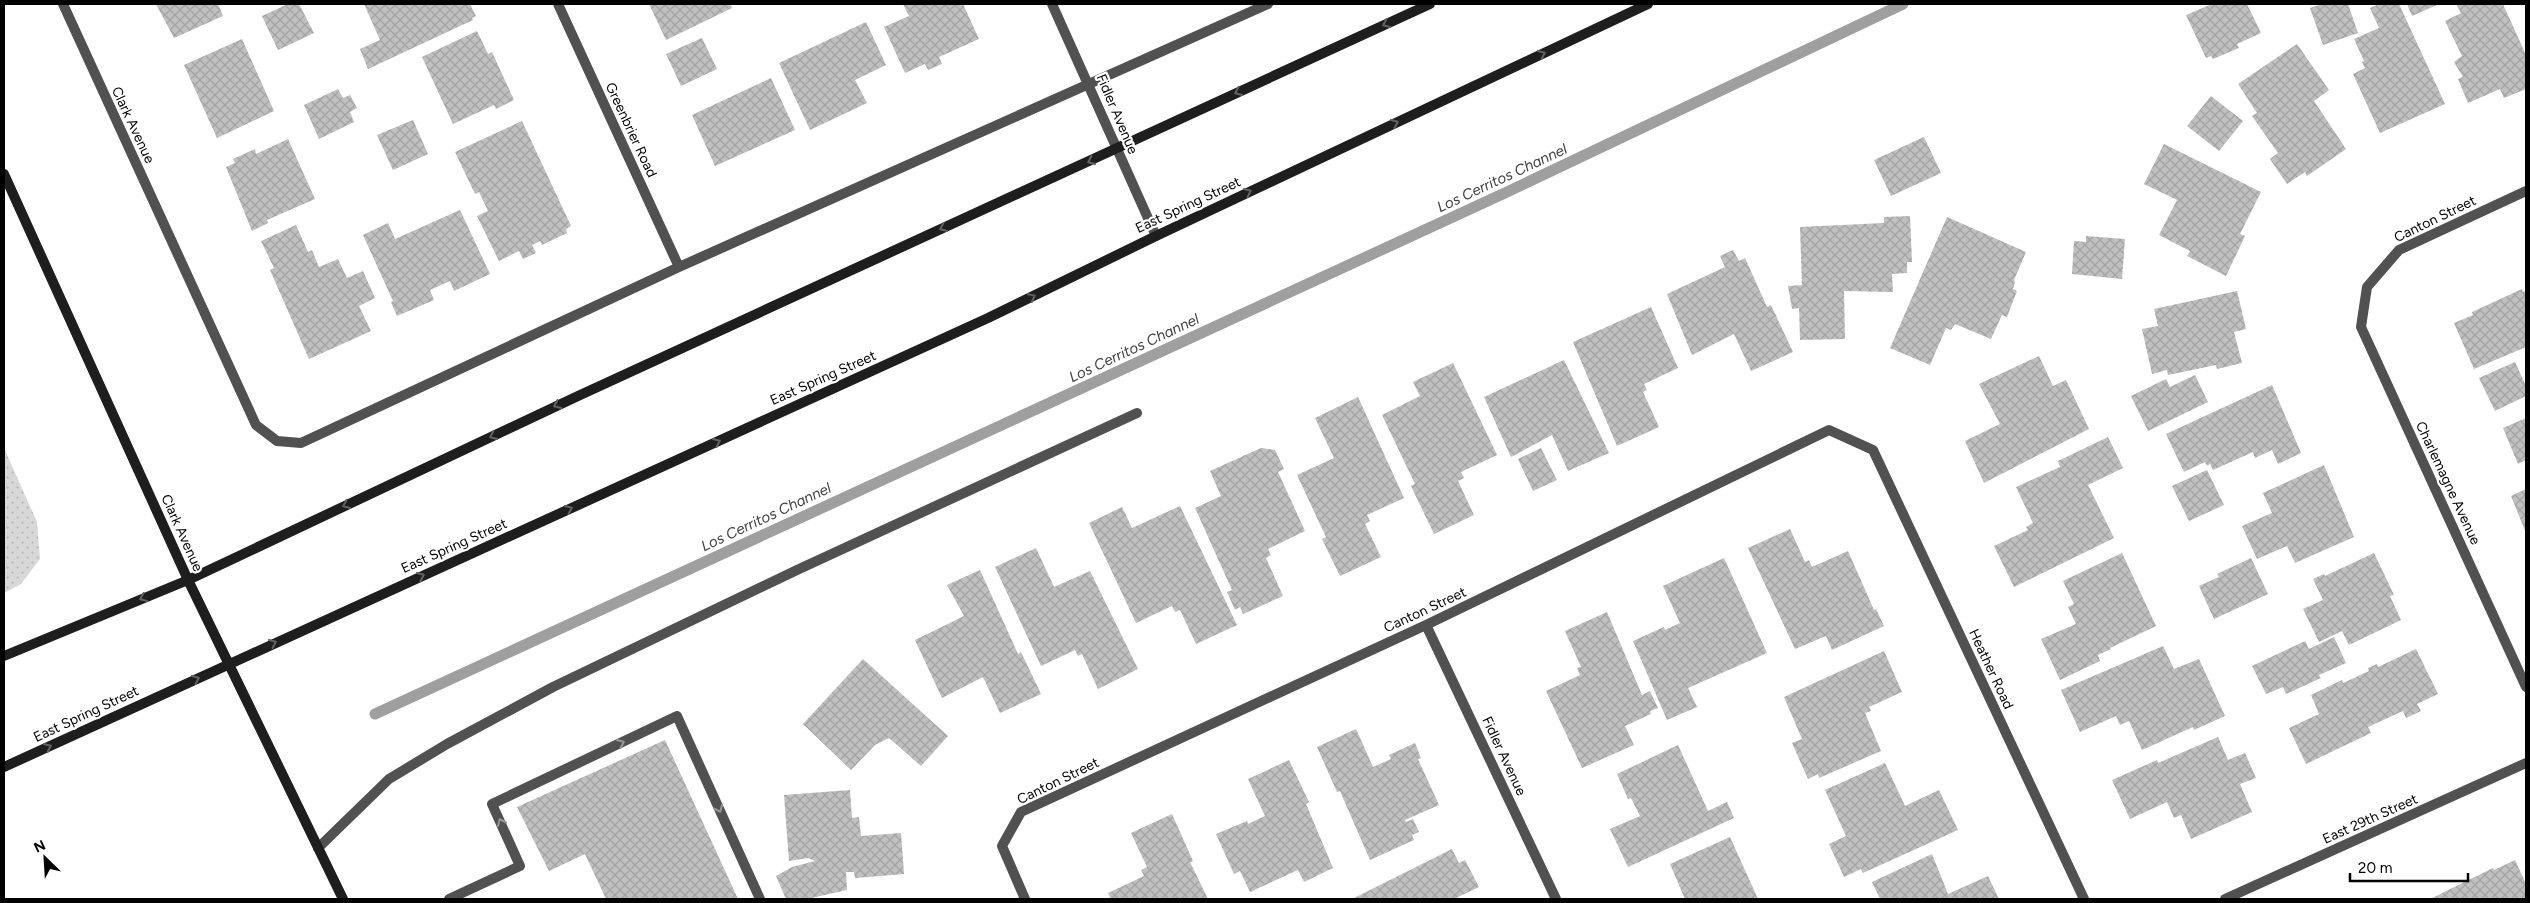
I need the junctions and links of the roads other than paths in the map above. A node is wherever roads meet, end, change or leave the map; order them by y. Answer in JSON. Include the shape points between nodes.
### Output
{"nodes":[{"id":1,"x":63,"y":4,"type":"edge"},
{"id":2,"x":558,"y":4,"type":"edge"},
{"id":3,"x":1052,"y":4,"type":"edge"},
{"id":4,"x":1268,"y":4,"type":"edge"},
{"id":5,"x":1430,"y":4,"type":"edge"},
{"id":6,"x":1648,"y":4,"type":"edge"},
{"id":7,"x":1089,"y":83,"type":"junction"},
{"id":8,"x":1116,"y":149,"type":"junction"},
{"id":9,"x":4,"y":174,"type":"edge"},
{"id":10,"x":2526,"y":191,"type":"edge"},
{"id":11,"x":1156,"y":236,"type":"junction"},
{"id":12,"x":679,"y":267,"type":"junction"},
{"id":13,"x":2367,"y":287,"type":"joint"},
{"id":14,"x":1137,"y":413,"type":"dead end"},
{"id":15,"x":1873,"y":450,"type":"joint"},
{"id":16,"x":188,"y":580,"type":"junction"},
{"id":17,"x":1426,"y":626,"type":"junction"},
{"id":18,"x":4,"y":656,"type":"edge"},
{"id":19,"x":229,"y":664,"type":"junction"},
{"id":20,"x":2526,"y":687,"type":"edge"},
{"id":21,"x":2526,"y":763,"type":"edge"},
{"id":22,"x":4,"y":767,"type":"edge"},
{"id":23,"x":318,"y":848,"type":"junction"},
{"id":24,"x":343,"y":899,"type":"edge"},
{"id":25,"x":449,"y":899,"type":"edge"},
{"id":26,"x":760,"y":899,"type":"edge"},
{"id":27,"x":1025,"y":899,"type":"edge"},
{"id":28,"x":1556,"y":899,"type":"edge"},
{"id":29,"x":2084,"y":899,"type":"edge"},
{"id":30,"x":2225,"y":899,"type":"edge"}],
"edges":[{"from":1,"to":12,"type":"street","name":"Clark Avenue","via":[[256,425],[277,441],[301,443]]},
{"from":2,"to":12,"type":"street","name":"Greenbrier Road"},
{"from":3,"to":7,"type":"street","name":"Fidler Avenue"},
{"from":4,"to":7,"type":"street"},
{"from":5,"to":8,"type":"main road","one_way":true},
{"from":11,"to":6,"type":"main road","name":"East Spring Street","one_way":true},
{"from":7,"to":8,"type":"street","name":"Fidler Avenue"},
{"from":7,"to":12,"type":"street"},
{"from":8,"to":11,"type":"street","name":"Fidler Avenue"},
{"from":8,"to":16,"type":"main road","one_way":true,"via":[[578,396]]},
{"from":9,"to":16,"type":"main road","name":"Clark Avenue"},
{"from":10,"to":13,"type":"street","name":"Canton Street","via":[[2399,250]]},
{"from":19,"to":11,"type":"main road","name":"East Spring Street","one_way":true,"via":[[988,318]]},
{"from":13,"to":20,"type":"street","name":"Charlemagne Avenue","via":[[2361,327]]},
{"from":14,"to":23,"type":"street","via":[[797,570],[512,708],[389,779]]},
{"from":15,"to":17,"type":"street","name":"Canton Street","via":[[1829,430]]},
{"from":15,"to":29,"type":"street","name":"Heather Road"},
{"from":16,"to":18,"type":"main road","one_way":true},
{"from":16,"to":19,"type":"main road","name":"Clark Avenue"},
{"from":17,"to":27,"type":"street","name":"Canton Street","via":[[1021,812],[1002,846]]},
{"from":17,"to":28,"type":"street","name":"Fidler Avenue"},
{"from":22,"to":19,"type":"main road","name":"East Spring Street","one_way":true},
{"from":19,"to":23,"type":"main road","name":"Clark Avenue"},
{"from":21,"to":30,"type":"street","name":"East 29th Street"},
{"from":23,"to":24,"type":"main road","name":"Clark Avenue"},
{"from":25,"to":26,"type":"street","one_way":true,"via":[[520,866],[492,804],[677,716]]}]}
